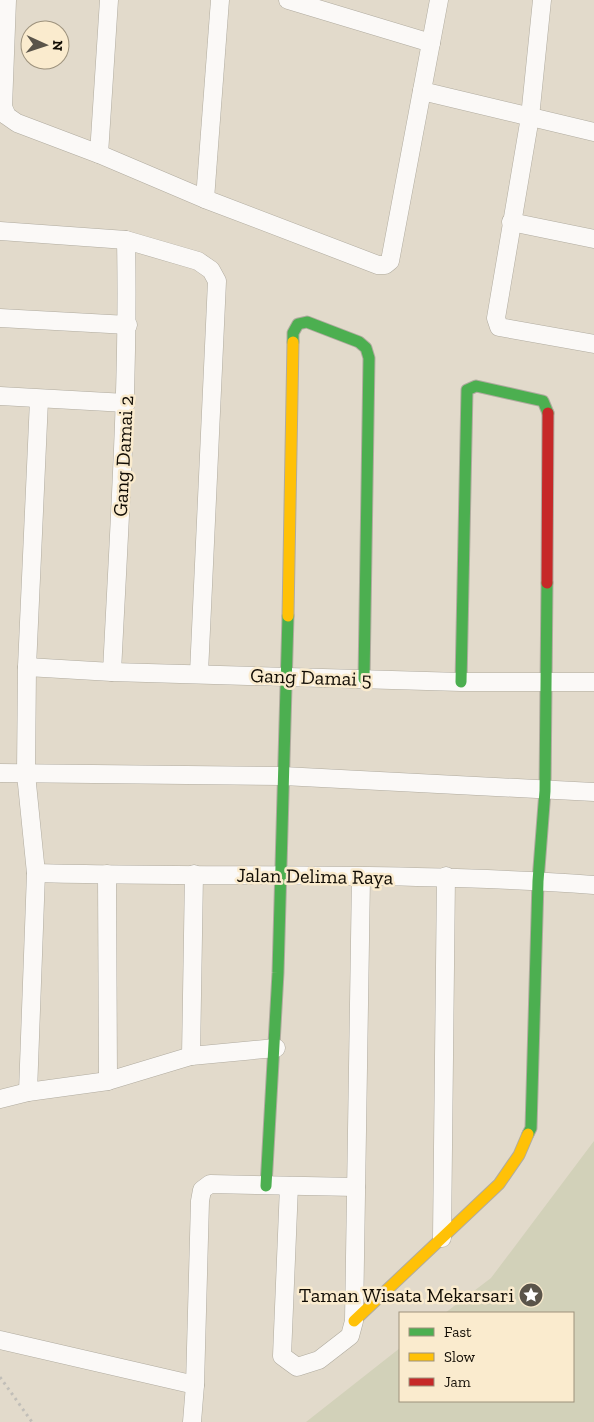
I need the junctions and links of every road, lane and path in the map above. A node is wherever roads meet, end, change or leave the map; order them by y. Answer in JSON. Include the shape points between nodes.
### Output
{"nodes":[{"id":1,"x":6,"y":0,"type":"edge"},
{"id":2,"x":109,"y":0,"type":"edge"},
{"id":3,"x":220,"y":0,"type":"edge"},
{"id":4,"x":288,"y":0,"type":"edge"},
{"id":5,"x":439,"y":0,"type":"edge"},
{"id":6,"x":542,"y":0,"type":"edge"},
{"id":7,"x":431,"y":43,"type":"junction"},
{"id":8,"x":422,"y":91,"type":"junction"},
{"id":9,"x":530,"y":117,"type":"junction"},
{"id":10,"x":594,"y":132,"type":"edge"},
{"id":11,"x":99,"y":154,"type":"junction"},
{"id":12,"x":205,"y":199,"type":"junction"},
{"id":13,"x":511,"y":222,"type":"junction"},
{"id":14,"x":0,"y":231,"type":"edge"},
{"id":15,"x":594,"y":239,"type":"edge"},
{"id":16,"x":126,"y":240,"type":"junction"},
{"id":17,"x":0,"y":318,"type":"edge"},
{"id":18,"x":128,"y":325,"type":"junction"},
{"id":19,"x":594,"y":344,"type":"edge"},
{"id":20,"x":0,"y":396,"type":"edge"},
{"id":21,"x":39,"y":400,"type":"junction"},
{"id":22,"x":126,"y":403,"type":"junction"},
{"id":23,"x":27,"y":667,"type":"junction"},
{"id":24,"x":112,"y":672,"type":"junction"},
{"id":25,"x":200,"y":673,"type":"junction"},
{"id":26,"x":288,"y":677,"type":"junction"},
{"id":27,"x":364,"y":679,"type":"junction"},
{"id":28,"x":461,"y":682,"type":"junction"},
{"id":29,"x":544,"y":682,"type":"junction"},
{"id":30,"x":594,"y":682,"type":"edge"},
{"id":31,"x":0,"y":773,"type":"edge"},
{"id":32,"x":26,"y":774,"type":"junction"},
{"id":33,"x":283,"y":776,"type":"junction"},
{"id":34,"x":545,"y":790,"type":"junction"},
{"id":35,"x":594,"y":792,"type":"edge"},
{"id":36,"x":36,"y":872,"type":"junction"},
{"id":37,"x":107,"y":874,"type":"junction"},
{"id":38,"x":194,"y":874,"type":"junction"},
{"id":39,"x":282,"y":876,"type":"junction"},
{"id":40,"x":446,"y":876,"type":"junction"},
{"id":41,"x":361,"y":877,"type":"junction"},
{"id":42,"x":538,"y":881,"type":"junction"},
{"id":43,"x":594,"y":885,"type":"edge"},
{"id":44,"x":276,"y":1048,"type":"junction"},
{"id":45,"x":191,"y":1056,"type":"junction"},
{"id":46,"x":108,"y":1081,"type":"junction"},
{"id":47,"x":28,"y":1092,"type":"junction"},
{"id":48,"x":0,"y":1099,"type":"edge"},
{"id":49,"x":266,"y":1186,"type":"junction"},
{"id":50,"x":289,"y":1186,"type":"junction"},
{"id":51,"x":356,"y":1186,"type":"junction"},
{"id":52,"x":442,"y":1238,"type":"junction"},
{"id":53,"x":354,"y":1321,"type":"junction"},
{"id":54,"x":0,"y":1340,"type":"edge"},
{"id":55,"x":0,"y":1377,"type":"edge"},
{"id":56,"x":195,"y":1385,"type":"junction"},
{"id":57,"x":32,"y":1422,"type":"edge"},
{"id":58,"x":192,"y":1422,"type":"edge"}],
"edges":[{"from":1,"to":11,"type":"street","via":[[3,107],[7,116]]},
{"from":2,"to":11,"type":"street"},
{"from":3,"to":12,"type":"street"},
{"from":4,"to":7,"type":"street"},
{"from":5,"to":7,"type":"street"},
{"from":6,"to":9,"type":"street"},
{"from":7,"to":8,"type":"street"},
{"from":8,"to":9,"type":"street"},
{"from":8,"to":12,"type":"street","via":[[390,261],[385,265]]},
{"from":9,"to":10,"type":"street"},
{"from":9,"to":13,"type":"street"},
{"from":11,"to":12,"type":"street"},
{"from":13,"to":15,"type":"street"},
{"from":13,"to":19,"type":"street","via":[[496,323]]},
{"from":14,"to":16,"type":"street"},
{"from":16,"to":18,"type":"street","name":"Gang Damai 2"},
{"from":16,"to":25,"type":"street","via":[[198,261],[210,270],[217,281]]},
{"from":17,"to":18,"type":"street"},
{"from":18,"to":22,"type":"street","name":"Gang Damai 2"},
{"from":20,"to":21,"type":"street"},
{"from":21,"to":22,"type":"street"},
{"from":21,"to":23,"type":"street"},
{"from":22,"to":24,"type":"street","name":"Gang Damai 2"},
{"from":23,"to":24,"type":"street","name":"Gang Damai 5"},
{"from":23,"to":32,"type":"street"},
{"from":24,"to":25,"type":"street","name":"Gang Damai 5"},
{"from":25,"to":26,"type":"street","name":"Gang Damai 5"},
{"from":26,"to":27,"type":"street","name":"Gang Damai 5"},
{"from":26,"to":27,"type":"street","via":[[294,333],[298,324],[307,322],[359,342],[366,348],[369,358]]},
{"from":26,"to":33,"type":"street"},
{"from":27,"to":28,"type":"street","name":"Gang Damai 5"},
{"from":28,"to":29,"type":"street","name":"Gang Damai 5"},
{"from":28,"to":29,"type":"street","via":[[467,390],[476,386],[543,401],[548,409]]},
{"from":29,"to":30,"type":"street","name":"Gang Damai 5"},
{"from":29,"to":34,"type":"street"},
{"from":31,"to":32,"type":"street"},
{"from":32,"to":33,"type":"street"},
{"from":32,"to":36,"type":"street"},
{"from":33,"to":34,"type":"street"},
{"from":33,"to":39,"type":"street"},
{"from":34,"to":35,"type":"street"},
{"from":34,"to":42,"type":"street"},
{"from":36,"to":37,"type":"street","name":"Jalan Delima Raya"},
{"from":36,"to":47,"type":"street"},
{"from":37,"to":38,"type":"street","name":"Jalan Delima Raya"},
{"from":37,"to":46,"type":"street"},
{"from":38,"to":39,"type":"street","name":"Jalan Delima Raya"},
{"from":38,"to":45,"type":"street"},
{"from":39,"to":41,"type":"street","name":"Jalan Delima Raya"},
{"from":39,"to":44,"type":"street"},
{"from":40,"to":41,"type":"street","name":"Jalan Delima Raya"},
{"from":40,"to":42,"type":"street","name":"Jalan Delima Raya"},
{"from":40,"to":52,"type":"street"},
{"from":41,"to":51,"type":"street"},
{"from":42,"to":43,"type":"street","name":"Jalan Delima Raya"},
{"from":42,"to":52,"type":"street","via":[[531,1128],[519,1155],[499,1184]]},
{"from":44,"to":45,"type":"street"},
{"from":44,"to":49,"type":"street"},
{"from":45,"to":46,"type":"street"},
{"from":46,"to":47,"type":"street"},
{"from":47,"to":48,"type":"street"},
{"from":49,"to":50,"type":"street"},
{"from":49,"to":56,"type":"street","via":[[210,1184],[202,1190]]},
{"from":50,"to":51,"type":"street"},
{"from":50,"to":53,"type":"street","via":[[282,1356],[297,1367],[319,1360],[350,1336]]},
{"from":51,"to":53,"type":"street"},
{"from":52,"to":53,"type":"street"},
{"from":54,"to":56,"type":"street"},
{"from":55,"to":57,"type":"path"},
{"from":56,"to":58,"type":"street"}]}
